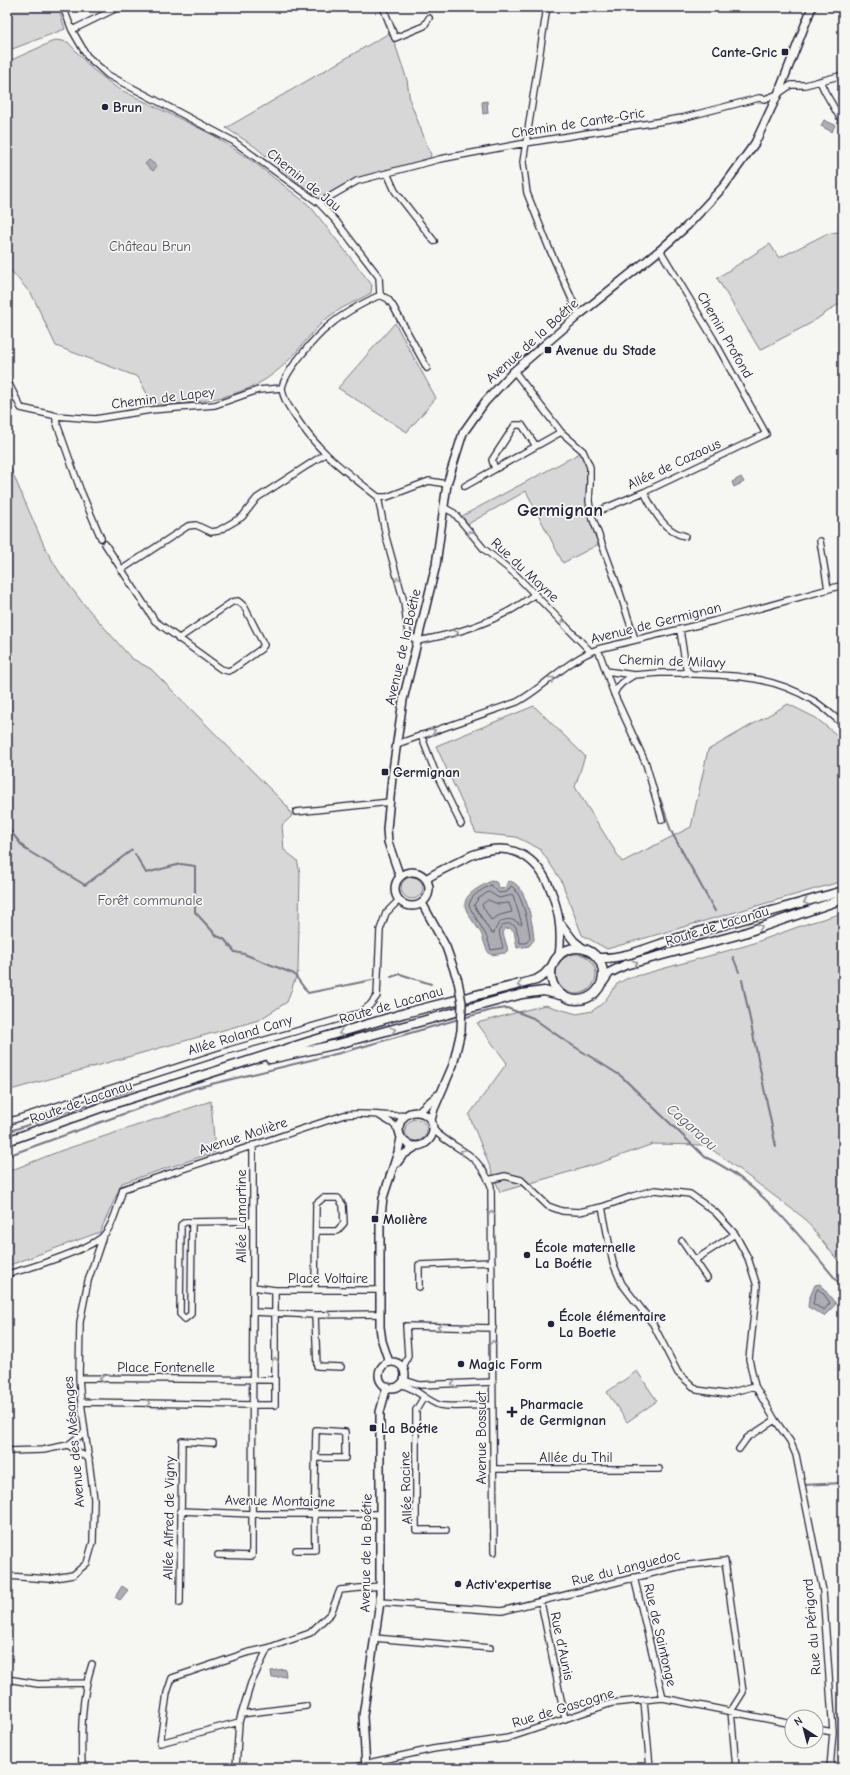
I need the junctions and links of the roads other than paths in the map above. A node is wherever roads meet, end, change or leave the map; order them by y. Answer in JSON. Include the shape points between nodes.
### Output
{"nodes":[{"id":1,"x":63,"y":7,"type":"edge"},
{"id":2,"x":383,"y":7,"type":"edge"},
{"id":3,"x":547,"y":7,"type":"edge"},
{"id":4,"x":812,"y":7,"type":"edge"},
{"id":5,"x":117,"y":8,"type":"edge"},
{"id":6,"x":429,"y":18,"type":"dead end"},
{"id":7,"x":72,"y":30,"type":"junction"},
{"id":8,"x":843,"y":75,"type":"edge"},
{"id":9,"x":820,"y":81,"type":"junction"},
{"id":10,"x":778,"y":94,"type":"junction"},
{"id":11,"x":843,"y":123,"type":"edge"},
{"id":12,"x":526,"y":143,"type":"junction"},
{"id":13,"x":387,"y":173,"type":"junction"},
{"id":14,"x":319,"y":203,"type":"junction"},
{"id":15,"x":434,"y":241,"type":"dead end"},
{"id":16,"x":660,"y":250,"type":"junction"},
{"id":17,"x":380,"y":295,"type":"junction"},
{"id":18,"x":579,"y":315,"type":"junction"},
{"id":19,"x":427,"y":368,"type":"dead end"},
{"id":20,"x":514,"y":371,"type":"junction"},
{"id":21,"x":9,"y":384,"type":"dead end"},
{"id":22,"x":282,"y":388,"type":"junction"},
{"id":23,"x":57,"y":416,"type":"junction"},
{"id":24,"x":561,"y":432,"type":"junction"},
{"id":25,"x":766,"y":434,"type":"joint"},
{"id":26,"x":536,"y":446,"type":"junction"},
{"id":27,"x":325,"y":454,"type":"junction"},
{"id":28,"x":495,"y":469,"type":"junction"},
{"id":29,"x":447,"y":484,"type":"junction"},
{"id":30,"x":465,"y":486,"type":"dead end"},
{"id":31,"x":644,"y":492,"type":"junction"},
{"id":32,"x":378,"y":497,"type":"junction"},
{"id":33,"x":443,"y":507,"type":"junction"},
{"id":34,"x":591,"y":514,"type":"junction"},
{"id":35,"x":685,"y":536,"type":"dead end"},
{"id":36,"x":100,"y":538,"type":"dead end"},
{"id":37,"x":820,"y":541,"type":"dead end"},
{"id":38,"x":105,"y":544,"type":"dead end"},
{"id":39,"x":121,"y":570,"type":"junction"},
{"id":40,"x":843,"y":585,"type":"edge"},
{"id":41,"x":828,"y":589,"type":"junction"},
{"id":42,"x":535,"y":594,"type":"junction"},
{"id":43,"x":680,"y":630,"type":"junction"},
{"id":44,"x":178,"y":638,"type":"junction"},
{"id":45,"x":635,"y":639,"type":"junction"},
{"id":46,"x":417,"y":641,"type":"junction"},
{"id":47,"x":598,"y":648,"type":"junction"},
{"id":48,"x":590,"y":652,"type":"junction"},
{"id":49,"x":606,"y":671,"type":"junction"},
{"id":50,"x":688,"y":672,"type":"junction"},
{"id":51,"x":634,"y":675,"type":"junction"},
{"id":52,"x":614,"y":694,"type":"junction"},
{"id":53,"x":843,"y":724,"type":"edge"},
{"id":54,"x":421,"y":735,"type":"junction"},
{"id":55,"x":397,"y":744,"type":"junction"},
{"id":56,"x":390,"y":802,"type":"junction"},
{"id":57,"x":296,"y":812,"type":"dead end"},
{"id":58,"x":662,"y":820,"type":"dead end"},
{"id":59,"x":461,"y":824,"type":"dead end"},
{"id":60,"x":400,"y":876,"type":"junction"},
{"id":61,"x":426,"y":879,"type":"junction"},
{"id":62,"x":843,"y":891,"type":"edge"},
{"id":63,"x":843,"y":899,"type":"edge"},
{"id":64,"x":399,"y":900,"type":"junction"},
{"id":65,"x":422,"y":903,"type":"junction"},
{"id":66,"x":561,"y":924,"type":"junction"},
{"id":67,"x":584,"y":949,"type":"junction"},
{"id":68,"x":559,"y":956,"type":"junction"},
{"id":69,"x":598,"y":958,"type":"junction"},
{"id":70,"x":552,"y":965,"type":"junction"},
{"id":71,"x":603,"y":982,"type":"junction"},
{"id":72,"x":560,"y":994,"type":"junction"},
{"id":73,"x":232,"y":1068,"type":"junction"},
{"id":74,"x":441,"y":1092,"type":"junction"},
{"id":75,"x":418,"y":1112,"type":"junction"},
{"id":76,"x":372,"y":1114,"type":"junction"},
{"id":77,"x":406,"y":1115,"type":"junction"},
{"id":78,"x":431,"y":1120,"type":"junction"},
{"id":79,"x":7,"y":1122,"type":"edge"},
{"id":80,"x":434,"y":1129,"type":"junction"},
{"id":81,"x":400,"y":1135,"type":"junction"},
{"id":82,"x":7,"y":1141,"type":"edge"},
{"id":83,"x":253,"y":1145,"type":"junction"},
{"id":84,"x":415,"y":1147,"type":"junction"},
{"id":85,"x":391,"y":1171,"type":"junction"},
{"id":86,"x":488,"y":1180,"type":"junction"},
{"id":87,"x":123,"y":1189,"type":"joint"},
{"id":88,"x":602,"y":1207,"type":"junction"},
{"id":89,"x":253,"y":1220,"type":"junction"},
{"id":90,"x":192,"y":1222,"type":"junction"},
{"id":91,"x":317,"y":1231,"type":"junction"},
{"id":92,"x":735,"y":1234,"type":"junction"},
{"id":93,"x":103,"y":1236,"type":"junction"},
{"id":94,"x":682,"y":1240,"type":"dead end"},
{"id":95,"x":695,"y":1260,"type":"junction"},
{"id":96,"x":492,"y":1262,"type":"junction"},
{"id":97,"x":7,"y":1274,"type":"edge"},
{"id":98,"x":707,"y":1278,"type":"dead end"},
{"id":99,"x":253,"y":1287,"type":"junction"},
{"id":100,"x":419,"y":1287,"type":"dead end"},
{"id":101,"x":316,"y":1289,"type":"junction"},
{"id":102,"x":275,"y":1290,"type":"junction"},
{"id":103,"x":380,"y":1290,"type":"junction"},
{"id":104,"x":253,"y":1312,"type":"junction"},
{"id":105,"x":276,"y":1314,"type":"junction"},
{"id":106,"x":380,"y":1314,"type":"junction"},
{"id":107,"x":315,"y":1316,"type":"junction"},
{"id":108,"x":493,"y":1328,"type":"junction"},
{"id":109,"x":389,"y":1362,"type":"junction"},
{"id":110,"x":341,"y":1367,"type":"dead end"},
{"id":111,"x":403,"y":1368,"type":"junction"},
{"id":112,"x":79,"y":1378,"type":"junction"},
{"id":113,"x":253,"y":1379,"type":"junction"},
{"id":114,"x":275,"y":1380,"type":"junction"},
{"id":115,"x":402,"y":1382,"type":"junction"},
{"id":116,"x":493,"y":1382,"type":"junction"},
{"id":117,"x":387,"y":1386,"type":"junction"},
{"id":118,"x":755,"y":1386,"type":"junction"},
{"id":119,"x":424,"y":1397,"type":"junction"},
{"id":120,"x":81,"y":1402,"type":"junction"},
{"id":121,"x":493,"y":1405,"type":"junction"},
{"id":122,"x":253,"y":1406,"type":"junction"},
{"id":123,"x":775,"y":1420,"type":"junction"},
{"id":124,"x":85,"y":1432,"type":"junction"},
{"id":125,"x":213,"y":1443,"type":"dead end"},
{"id":126,"x":68,"y":1445,"type":"junction"},
{"id":127,"x":738,"y":1449,"type":"dead end"},
{"id":128,"x":7,"y":1451,"type":"edge"},
{"id":129,"x":316,"y":1458,"type":"junction"},
{"id":130,"x":89,"y":1459,"type":"junction"},
{"id":131,"x":493,"y":1469,"type":"junction"},
{"id":132,"x":659,"y":1469,"type":"dead end"},
{"id":133,"x":180,"y":1511,"type":"junction"},
{"id":134,"x":252,"y":1514,"type":"junction"},
{"id":135,"x":314,"y":1514,"type":"junction"},
{"id":136,"x":380,"y":1514,"type":"junction"},
{"id":137,"x":446,"y":1530,"type":"dead end"},
{"id":138,"x":296,"y":1550,"type":"dead end"},
{"id":139,"x":494,"y":1552,"type":"dead end"},
{"id":140,"x":218,"y":1556,"type":"dead end"},
{"id":141,"x":7,"y":1576,"type":"edge"},
{"id":142,"x":634,"y":1577,"type":"junction"},
{"id":143,"x":380,"y":1586,"type":"junction"},
{"id":144,"x":380,"y":1602,"type":"junction"},
{"id":145,"x":541,"y":1602,"type":"junction"},
{"id":146,"x":180,"y":1603,"type":"dead end"},
{"id":147,"x":374,"y":1638,"type":"junction"},
{"id":148,"x":268,"y":1648,"type":"junction"},
{"id":149,"x":490,"y":1648,"type":"dead end"},
{"id":150,"x":92,"y":1664,"type":"dead end"},
{"id":151,"x":7,"y":1679,"type":"edge"},
{"id":152,"x":86,"y":1683,"type":"junction"},
{"id":153,"x":663,"y":1698,"type":"junction"},
{"id":154,"x":644,"y":1701,"type":"junction"},
{"id":155,"x":306,"y":1706,"type":"dead end"},
{"id":156,"x":731,"y":1711,"type":"junction"},
{"id":157,"x":241,"y":1714,"type":"junction"},
{"id":158,"x":565,"y":1719,"type":"junction"},
{"id":159,"x":239,"y":1722,"type":"junction"},
{"id":160,"x":784,"y":1722,"type":"edge"},
{"id":161,"x":824,"y":1730,"type":"edge"},
{"id":162,"x":833,"y":1732,"type":"junction"},
{"id":163,"x":366,"y":1766,"type":"edge"},
{"id":164,"x":82,"y":1768,"type":"edge"},
{"id":165,"x":236,"y":1768,"type":"edge"},
{"id":166,"x":353,"y":1768,"type":"edge"},
{"id":167,"x":650,"y":1768,"type":"edge"},
{"id":168,"x":736,"y":1768,"type":"edge"},
{"id":169,"x":830,"y":1768,"type":"edge"}],
"edges":[{"from":1,"to":7,"type":"street","name":"Chemin de Jau"},
{"from":2,"to":6,"type":"street","via":[[396,38],[424,26]]},
{"from":3,"to":12,"type":"street"},
{"from":4,"to":10,"type":"main road","name":"Avenue de la Boétie"},
{"from":5,"to":7,"type":"street"},
{"from":7,"to":14,"type":"street","name":"Chemin de Jau","via":[[87,56],[108,75],[233,141]]},
{"from":8,"to":9,"type":"street","name":"Chemin de Cante-Gric"},
{"from":9,"to":10,"type":"street","name":"Chemin de Cante-Gric","via":[[791,85]]},
{"from":9,"to":11,"type":"street"},
{"from":10,"to":12,"type":"street","name":"Chemin de Cante-Gric","via":[[682,118]]},
{"from":10,"to":16,"type":"main road","name":"Avenue de la Boétie","via":[[755,142],[724,186],[687,226]]},
{"from":12,"to":13,"type":"street","name":"Chemin de Cante-Gric","via":[[440,159]]},
{"from":12,"to":18,"type":"street","via":[[523,162],[527,193]]},
{"from":13,"to":14,"type":"street","name":"Chemin de Cante-Gric","via":[[357,181]]},
{"from":13,"to":15,"type":"street","via":[[395,191]]},
{"from":14,"to":17,"type":"street","name":"Chemin de Jau","via":[[379,277]]},
{"from":16,"to":18,"type":"main road","name":"Avenue de la Boétie"},
{"from":16,"to":25,"type":"street","name":"Chemin Profond"},
{"from":17,"to":19,"type":"street","via":[[388,299],[393,306]]},
{"from":17,"to":22,"type":"street","via":[[329,325],[294,364],[283,380]]},
{"from":18,"to":20,"type":"main road","name":"Avenue de la Boétie"},
{"from":20,"to":24,"type":"street"},
{"from":20,"to":29,"type":"main road","name":"Avenue de la Boétie","via":[[485,402],[463,433]]},
{"from":21,"to":23,"type":"street","name":"Chemin de Lapey","via":[[21,408]]},
{"from":22,"to":23,"type":"street","name":"Chemin de Lapey","via":[[258,390],[215,405],[151,410],[95,420]]},
{"from":22,"to":27,"type":"street","via":[[285,400],[305,431]]},
{"from":23,"to":36,"type":"street","via":[[56,420],[80,489]]},
{"from":24,"to":26,"type":"street"},
{"from":24,"to":34,"type":"street","via":[[583,451],[590,467],[588,501]]},
{"from":25,"to":31,"type":"street","name":"Allée de Cazaous"},
{"from":26,"to":28,"type":"street"},
{"from":26,"to":28,"type":"street","via":[[522,425],[515,425],[492,460]]},
{"from":27,"to":32,"type":"street"},
{"from":27,"to":39,"type":"street","via":[[257,498],[242,517],[218,531],[211,532],[196,525],[188,526]]},
{"from":28,"to":30,"type":"street"},
{"from":29,"to":32,"type":"street","via":[[429,481],[387,497]]},
{"from":29,"to":33,"type":"main road","name":"Avenue de la Boétie"},
{"from":31,"to":34,"type":"street","name":"Allée de Cazaous"},
{"from":31,"to":35,"type":"street","via":[[655,514],[676,534]]},
{"from":46,"to":32,"type":"street","one_way":true,"via":[[408,634],[404,602]]},
{"from":42,"to":33,"type":"street","name":"Rue du Mayne","one_way":true,"via":[[484,549],[454,513]]},
{"from":33,"to":46,"type":"main road","name":"Avenue de la Boétie","via":[[436,565]]},
{"from":34,"to":45,"type":"street"},
{"from":37,"to":41,"type":"street"},
{"from":38,"to":39,"type":"street"},
{"from":39,"to":44,"type":"street","via":[[155,621]]},
{"from":40,"to":41,"type":"street","name":"Avenue de Germignan"},
{"from":41,"to":43,"type":"street","name":"Avenue de Germignan"},
{"from":46,"to":42,"type":"street","one_way":true,"via":[[462,631],[499,616]]},
{"from":48,"to":42,"type":"street","name":"Rue du Mayne","one_way":true},
{"from":43,"to":45,"type":"street","name":"Avenue de Germignan"},
{"from":43,"to":50,"type":"street"},
{"from":44,"to":44,"type":"street","via":[[221,669],[228,671],[264,645],[244,606],[238,601],[232,602]]},
{"from":45,"to":47,"type":"street","name":"Avenue de Germignan"},
{"from":46,"to":55,"type":"main road","name":"Avenue de la Boétie","via":[[403,700]]},
{"from":47,"to":48,"type":"street","name":"Avenue de Germignan"},
{"from":47,"to":49,"type":"street"},
{"from":54,"to":48,"type":"street","name":"Avenue de Germignan","one_way":true,"via":[[517,702]]},
{"from":49,"to":51,"type":"street","name":"Chemin de Milavy"},
{"from":49,"to":52,"type":"street"},
{"from":50,"to":51,"type":"street","name":"Chemin de Milavy"},
{"from":50,"to":53,"type":"street","name":"Chemin de Milavy","via":[[740,676],[779,684],[814,701]]},
{"from":51,"to":52,"type":"street","via":[[616,688]]},
{"from":52,"to":58,"type":"street","via":[[646,764]]},
{"from":54,"to":55,"type":"street","name":"Avenue de Germignan"},
{"from":54,"to":59,"type":"street","via":[[434,769]]},
{"from":55,"to":56,"type":"main road","name":"Avenue de la Boétie"},
{"from":56,"to":57,"type":"street"},
{"from":56,"to":60,"type":"main road","name":"Avenue de la Boétie","via":[[388,842]]},
{"from":60,"to":61,"type":"main road","via":[[414,872]]},
{"from":60,"to":64,"type":"main road","via":[[396,885]]},
{"from":61,"to":65,"type":"main road","via":[[429,889]]},
{"from":61,"to":66,"type":"main road","via":[[477,853],[502,849],[520,853],[536,864],[544,876]]},
{"from":62,"to":69,"type":"main road","name":"Route de Lacanau","one_way":true,"via":[[637,952]]},
{"from":71,"to":63,"type":"main road","name":"Route de Lacanau","one_way":true,"via":[[609,973],[626,965],[741,934]]},
{"from":64,"to":65,"type":"main road","via":[[413,906]]},
{"from":64,"to":79,"type":"street","name":"Allée Roland Cany","via":[[386,913],[380,930],[377,996],[360,1013],[215,1054]]},
{"from":65,"to":74,"type":"main road","bridge":true,"via":[[446,946],[458,980],[462,1003],[461,1031],[456,1056]]},
{"from":66,"to":67,"type":"main road"},
{"from":66,"to":68,"type":"main road"},
{"from":67,"to":68,"type":"main road","via":[[568,950]]},
{"from":67,"to":69,"type":"main road"},
{"from":68,"to":70,"type":"main road"},
{"from":69,"to":71,"type":"main road","via":[[604,973]]},
{"from":70,"to":72,"type":"main road","via":[[551,980]]},
{"from":70,"to":73,"type":"main road","name":"Route de Lacanau","one_way":true,"via":[[536,980],[405,1013]]},
{"from":71,"to":72,"type":"main road","via":[[593,996],[585,1000],[576,1001]]},
{"from":73,"to":72,"type":"main road","name":"Route de Lacanau","one_way":true,"via":[[338,1044],[522,994],[544,991]]},
{"from":73,"to":82,"type":"main road","name":"Route de Lacanau","via":[[100,1108]]},
{"from":74,"to":75,"type":"main road"},
{"from":74,"to":78,"type":"main road"},
{"from":75,"to":77,"type":"main road"},
{"from":75,"to":78,"type":"main road"},
{"from":76,"to":77,"type":"street","name":"Avenue Molière"},
{"from":76,"to":81,"type":"street","name":"Avenue Molière","via":[[390,1122]]},
{"from":76,"to":83,"type":"street","name":"Avenue Molière","via":[[344,1115]]},
{"from":77,"to":81,"type":"main road","via":[[400,1122]]},
{"from":78,"to":80,"type":"main road"},
{"from":80,"to":84,"type":"main road","via":[[428,1142]]},
{"from":86,"to":80,"type":"street","one_way":true,"via":[[470,1156],[445,1140]]},
{"from":81,"to":84,"type":"main road","via":[[410,1146]]},
{"from":81,"to":85,"type":"main road"},
{"from":83,"to":87,"type":"street","name":"Avenue Molière"},
{"from":83,"to":89,"type":"street","name":"Allée Lamartine"},
{"from":84,"to":85,"type":"main road","via":[[403,1155]]},
{"from":85,"to":103,"type":"main road","via":[[383,1198],[380,1224]]},
{"from":86,"to":88,"type":"street","name":"Rue du Périgord","via":[[505,1176],[521,1180],[548,1206],[562,1212],[579,1212]]},
{"from":96,"to":86,"type":"street","name":"Avenue Bossuet","one_way":true,"via":[[491,1186]]},
{"from":87,"to":93,"type":"street","name":"Avenue des Mésanges","via":[[113,1219]]},
{"from":88,"to":92,"type":"street","name":"Rue du Périgord","via":[[655,1190],[690,1194],[715,1212]]},
{"from":88,"to":118,"type":"street","via":[[613,1264],[622,1284],[653,1324],[678,1372],[697,1390],[725,1394]]},
{"from":89,"to":90,"type":"street"},
{"from":89,"to":99,"type":"street","name":"Allée Lamartine"},
{"from":90,"to":90,"type":"street","via":[[181,1225],[180,1314],[185,1319],[191,1314]]},
{"from":91,"to":91,"type":"street","via":[[316,1204],[322,1198],[338,1198],[343,1205],[344,1223],[337,1231]]},
{"from":91,"to":101,"type":"street"},
{"from":92,"to":95,"type":"street"},
{"from":92,"to":118,"type":"street","name":"Rue du Périgord","via":[[748,1258],[757,1286],[749,1359]]},
{"from":93,"to":97,"type":"street","via":[[84,1248]]},
{"from":93,"to":112,"type":"street","name":"Avenue des Mésanges","via":[[88,1281],[80,1322]]},
{"from":94,"to":95,"type":"street"},
{"from":95,"to":98,"type":"street"},
{"from":96,"to":100,"type":"street","via":[[419,1265]]},
{"from":96,"to":108,"type":"street","name":"Avenue Bossuet"},
{"from":99,"to":102,"type":"street","name":"Place Voltaire"},
{"from":99,"to":104,"type":"street","name":"Allée Lamartine"},
{"from":101,"to":102,"type":"street","name":"Place Voltaire"},
{"from":101,"to":103,"type":"street","name":"Place Voltaire"},
{"from":102,"to":105,"type":"street"},
{"from":103,"to":106,"type":"main road"},
{"from":104,"to":105,"type":"street"},
{"from":104,"to":113,"type":"street","name":"Allée Lamartine"},
{"from":105,"to":107,"type":"street"},
{"from":114,"to":105,"type":"street","one_way":true},
{"from":107,"to":106,"type":"street","one_way":true},
{"from":106,"to":109,"type":"main road","via":[[382,1341]]},
{"from":107,"to":110,"type":"street","via":[[317,1366]]},
{"from":108,"to":111,"type":"street","one_way":true,"via":[[406,1326],[408,1356]]},
{"from":116,"to":108,"type":"street","name":"Avenue Bossuet","one_way":true},
{"from":109,"to":111,"type":"main road","via":[[397,1363]]},
{"from":109,"to":117,"type":"main road","via":[[380,1372],[381,1380]]},
{"from":111,"to":115,"type":"main road","via":[[405,1372]]},
{"from":113,"to":112,"type":"street","name":"Place Fontenelle","one_way":true},
{"from":112,"to":120,"type":"street","name":"Avenue des Mésanges"},
{"from":113,"to":114,"type":"street","name":"Place Fontenelle"},
{"from":113,"to":122,"type":"street","name":"Allée Lamartine"},
{"from":114,"to":122,"type":"street","via":[[275,1405]]},
{"from":116,"to":115,"type":"street","one_way":true,"via":[[420,1385]]},
{"from":115,"to":117,"type":"main road","via":[[394,1387]]},
{"from":115,"to":119,"type":"street"},
{"from":116,"to":121,"type":"street","name":"Avenue Bossuet"},
{"from":117,"to":136,"type":"main road","name":"Avenue de la Boétie","via":[[380,1412]]},
{"from":118,"to":123,"type":"street","name":"Rue du Périgord"},
{"from":119,"to":121,"type":"street","via":[[441,1405]]},
{"from":119,"to":137,"type":"street","name":"Allée Racine","via":[[416,1410],[416,1530]]},
{"from":120,"to":122,"type":"street","one_way":true},
{"from":120,"to":124,"type":"street","name":"Avenue des Mésanges"},
{"from":121,"to":131,"type":"street","name":"Avenue Bossuet"},
{"from":122,"to":134,"type":"street","name":"Allée Lamartine"},
{"from":123,"to":127,"type":"street","via":[[746,1438]]},
{"from":123,"to":162,"type":"street","name":"Rue du Périgord","via":[[790,1441],[796,1455],[823,1591]]},
{"from":124,"to":126,"type":"street"},
{"from":124,"to":130,"type":"street","name":"Avenue des Mésanges"},
{"from":125,"to":133,"type":"street","name":"Allée Alfred de Vigny","via":[[182,1441]]},
{"from":126,"to":128,"type":"street","via":[[43,1450]]},
{"from":126,"to":130,"type":"street"},
{"from":129,"to":129,"type":"street","via":[[345,1458],[345,1432],[316,1430]]},
{"from":129,"to":135,"type":"street"},
{"from":130,"to":141,"type":"street","name":"Avenue des Mésanges","via":[[94,1506],[93,1542],[87,1563],[73,1575],[49,1579]]},
{"from":131,"to":132,"type":"street","name":"Allée du Thil"},
{"from":131,"to":139,"type":"street","name":"Avenue Bossuet"},
{"from":133,"to":134,"type":"street","name":"Avenue Montaigne"},
{"from":133,"to":146,"type":"street","name":"Allée Alfred de Vigny"},
{"from":134,"to":135,"type":"street","name":"Avenue Montaigne"},
{"from":134,"to":140,"type":"street","name":"Allée Lamartine","via":[[252,1556]]},
{"from":135,"to":136,"type":"street","name":"Avenue Montaigne"},
{"from":135,"to":138,"type":"street","via":[[315,1550]]},
{"from":136,"to":143,"type":"main road","name":"Avenue de la Boétie"},
{"from":142,"to":145,"type":"street","name":"Rue du Languedoc"},
{"from":142,"to":153,"type":"street","name":"Rue de Saintonge"},
{"from":142,"to":156,"type":"street","name":"Rue du Languedoc","via":[[681,1566],[725,1561],[743,1692]]},
{"from":143,"to":144,"type":"main road","name":"Avenue de la Boétie"},
{"from":143,"to":148,"type":"street","via":[[340,1590],[332,1613],[310,1633]]},
{"from":144,"to":145,"type":"street","name":"Rue du Languedoc","via":[[502,1611]]},
{"from":144,"to":147,"type":"main road","name":"Avenue de la Boétie"},
{"from":145,"to":158,"type":"street","name":"Rue d'Aunis"},
{"from":147,"to":149,"type":"street"},
{"from":147,"to":163,"type":"main road","name":"Avenue de la Boétie","via":[[363,1716]]},
{"from":148,"to":157,"type":"street","via":[[251,1684]]},
{"from":148,"to":159,"type":"street","via":[[172,1678],[167,1693],[160,1743]]},
{"from":150,"to":152,"type":"street"},
{"from":151,"to":152,"type":"street","via":[[38,1684]]},
{"from":152,"to":164,"type":"street","via":[[81,1743]]},
{"from":153,"to":154,"type":"street","name":"Rue de Gascogne"},
{"from":153,"to":156,"type":"street","name":"Rue de Gascogne"},
{"from":154,"to":158,"type":"street","name":"Rue de Gascogne","via":[[612,1703]]},
{"from":154,"to":167,"type":"street"},
{"from":155,"to":157,"type":"street"},
{"from":156,"to":160,"type":"street","name":"Rue de Gascogne"},
{"from":156,"to":168,"type":"street"},
{"from":157,"to":159,"type":"street"},
{"from":158,"to":163,"type":"street","name":"Rue de Gascogne","via":[[508,1738],[433,1749]]},
{"from":159,"to":165,"type":"street"},
{"from":161,"to":162,"type":"street"},
{"from":162,"to":169,"type":"street","name":"Rue du Périgord"},
{"from":163,"to":166,"type":"street","name":"Rue de Gascogne"}]}
